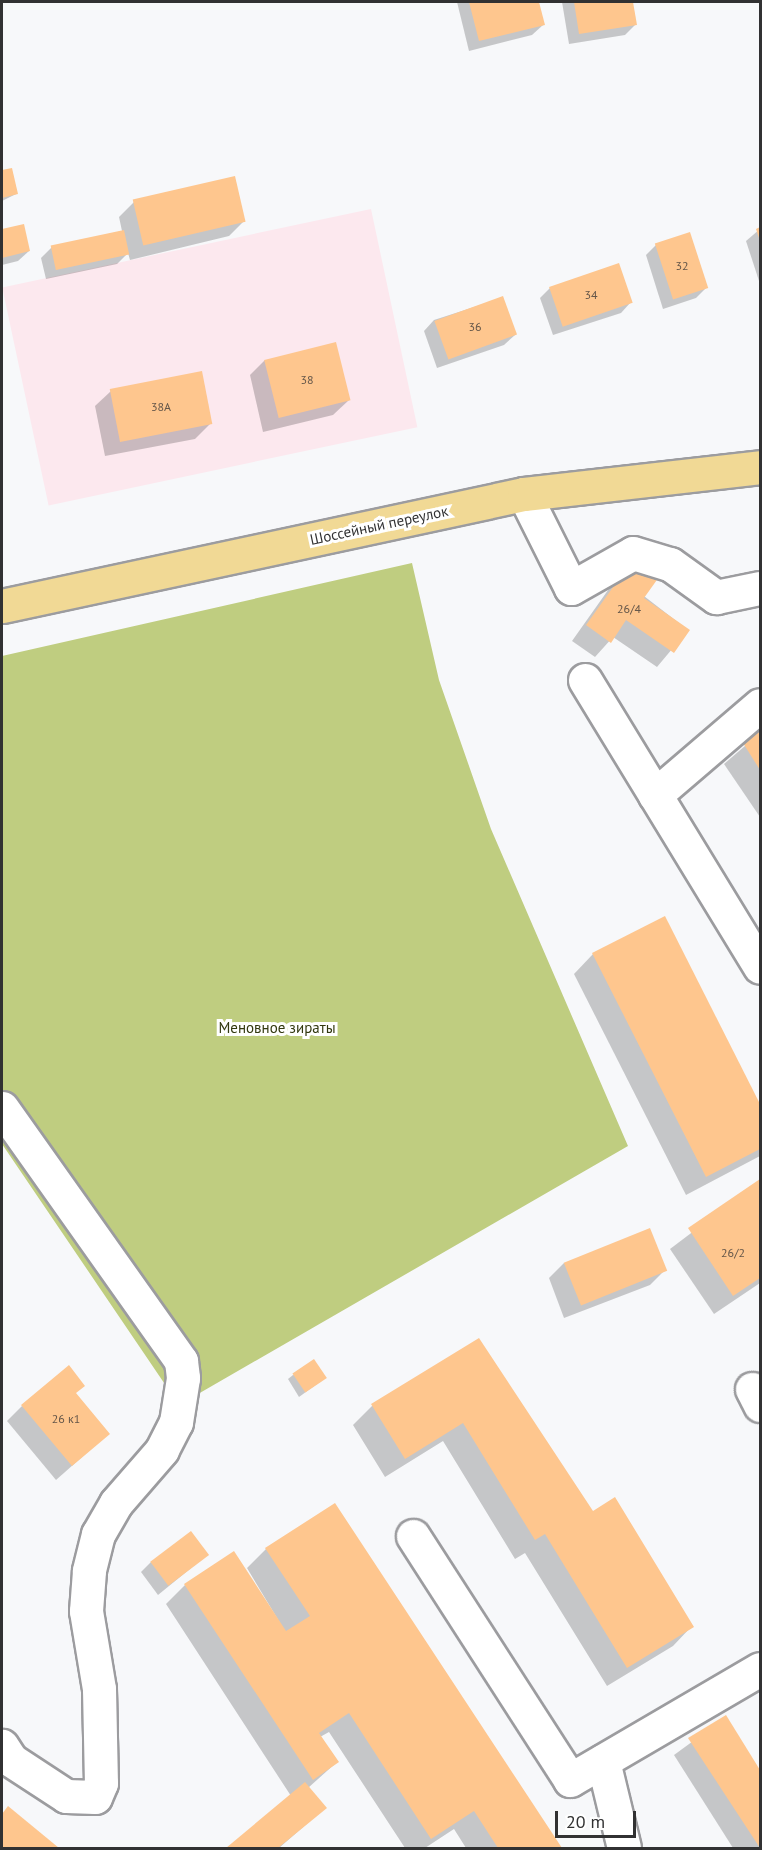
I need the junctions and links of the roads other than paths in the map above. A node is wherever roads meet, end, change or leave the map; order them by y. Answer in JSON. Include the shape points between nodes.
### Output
{"nodes":[{"id":1,"x":760,"y":467,"type":"edge"},
{"id":2,"x":524,"y":494,"type":"junction"},
{"id":3,"x":760,"y":588,"type":"edge"},
{"id":4,"x":2,"y":606,"type":"edge"},
{"id":5,"x":585,"y":680,"type":"dead end"},
{"id":6,"x":760,"y":705,"type":"edge"},
{"id":7,"x":655,"y":795,"type":"junction"},
{"id":8,"x":760,"y":968,"type":"edge"},
{"id":9,"x":2,"y":1108,"type":"edge"},
{"id":10,"x":413,"y":1536,"type":"dead end"},
{"id":11,"x":760,"y":1669,"type":"edge"},
{"id":12,"x":2,"y":1746,"type":"edge"},
{"id":13,"x":603,"y":1761,"type":"junction"},
{"id":14,"x":624,"y":1848,"type":"edge"}],
"edges":[{"from":1,"to":2,"type":"main road","name":"Шоссейный переулок"},
{"from":2,"to":3,"type":"lane","via":[[571,588],[633,553],[670,564],[716,597]]},
{"from":2,"to":4,"type":"main road","name":"Шоссейный переулок"},
{"from":5,"to":7,"type":"lane"},
{"from":6,"to":7,"type":"lane"},
{"from":7,"to":8,"type":"lane"},
{"from":9,"to":12,"type":"lane","via":[[181,1361],[183,1378],[176,1422],[162,1450],[116,1503],[99,1534],[89,1571],[86,1611],[99,1689],[101,1784],[95,1797],[66,1796],[11,1760]]},
{"from":10,"to":13,"type":"lane","via":[[570,1780]]},
{"from":11,"to":13,"type":"lane"},
{"from":13,"to":14,"type":"lane"}]}
